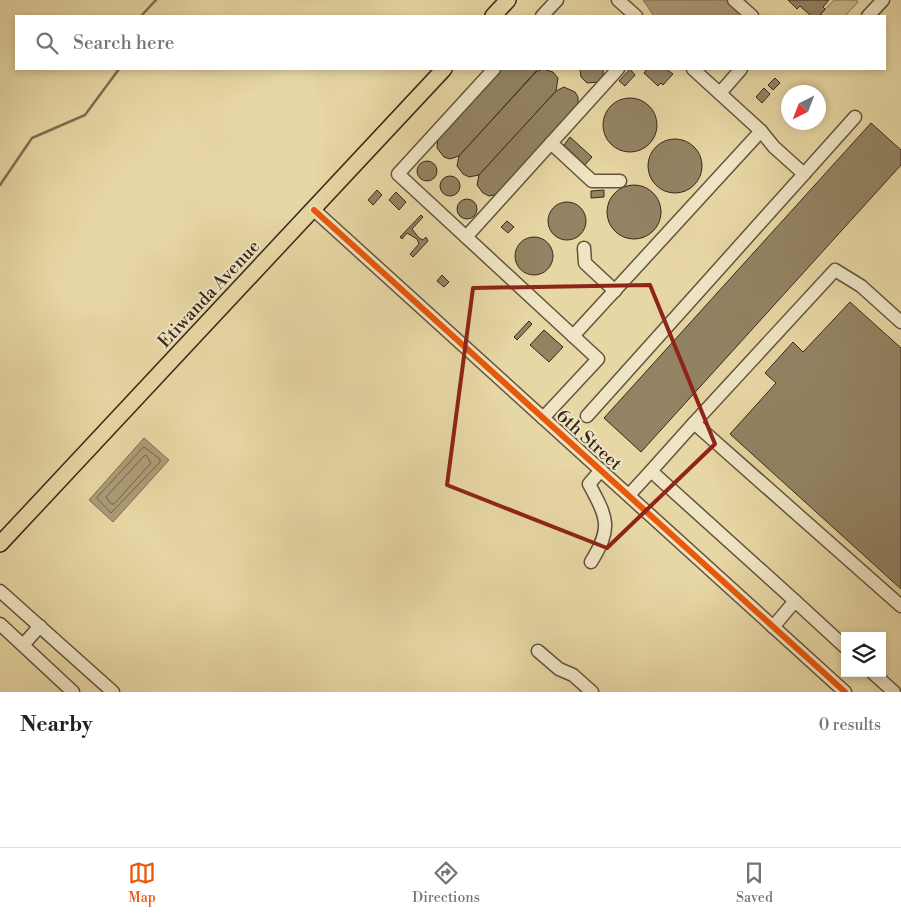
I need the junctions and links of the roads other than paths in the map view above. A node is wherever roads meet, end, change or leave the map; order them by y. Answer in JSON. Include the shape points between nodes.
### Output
{"nodes":[{"id":1,"x":508,"y":0,"type":"edge"},
{"id":2,"x":557,"y":0,"type":"edge"},
{"id":3,"x":618,"y":0,"type":"edge"},
{"id":4,"x":734,"y":0,"type":"edge"},
{"id":5,"x":883,"y":0,"type":"edge"},
{"id":6,"x":493,"y":15,"type":"edge"},
{"id":7,"x":543,"y":15,"type":"edge"},
{"id":8,"x":635,"y":15,"type":"edge"},
{"id":9,"x":751,"y":15,"type":"edge"},
{"id":10,"x":869,"y":15,"type":"edge"},
{"id":11,"x":443,"y":70,"type":"edge"},
{"id":12,"x":493,"y":70,"type":"edge"},
{"id":13,"x":617,"y":70,"type":"edge"},
{"id":14,"x":694,"y":70,"type":"edge"},
{"id":15,"x":740,"y":70,"type":"edge"},
{"id":16,"x":720,"y":93,"type":"junction"},
{"id":17,"x":855,"y":118,"type":"dead end"},
{"id":18,"x":761,"y":131,"type":"junction"},
{"id":19,"x":551,"y":143,"type":"junction"},
{"id":20,"x":804,"y":174,"type":"junction"},
{"id":21,"x":620,"y":182,"type":"dead end"},
{"id":22,"x":314,"y":210,"type":"junction"},
{"id":23,"x":466,"y":237,"type":"junction"},
{"id":24,"x":584,"y":248,"type":"dead end"},
{"id":25,"x":614,"y":291,"type":"junction"},
{"id":26,"x":901,"y":322,"type":"edge"},
{"id":27,"x":573,"y":336,"type":"junction"},
{"id":28,"x":587,"y":416,"type":"dead end"},
{"id":29,"x":543,"y":418,"type":"junction"},
{"id":30,"x":694,"y":423,"type":"junction"},
{"id":31,"x":601,"y":470,"type":"junction"},
{"id":32,"x":651,"y":471,"type":"junction"},
{"id":33,"x":629,"y":495,"type":"junction"},
{"id":34,"x":0,"y":544,"type":"edge"},
{"id":35,"x":591,"y":562,"type":"dead end"},
{"id":36,"x":5,"y":595,"type":"edge"},
{"id":37,"x":795,"y":602,"type":"junction"},
{"id":38,"x":901,"y":606,"type":"edge"},
{"id":39,"x":0,"y":609,"type":"edge"},
{"id":40,"x":0,"y":624,"type":"edge"},
{"id":41,"x":40,"y":626,"type":"junction"},
{"id":42,"x":773,"y":627,"type":"junction"},
{"id":43,"x":841,"y":643,"type":"edge"},
{"id":44,"x":23,"y":645,"type":"junction"},
{"id":45,"x":538,"y":651,"type":"dead end"},
{"id":46,"x":877,"y":677,"type":"edge"},
{"id":47,"x":73,"y":692,"type":"edge"},
{"id":48,"x":112,"y":692,"type":"edge"},
{"id":49,"x":592,"y":692,"type":"edge"},
{"id":50,"x":845,"y":692,"type":"edge"},
{"id":51,"x":894,"y":692,"type":"edge"}],
"edges":[{"from":1,"to":6,"type":"main road"},
{"from":2,"to":7,"type":"street"},
{"from":3,"to":8,"type":"street"},
{"from":4,"to":9,"type":"street"},
{"from":5,"to":10,"type":"street"},
{"from":11,"to":22,"type":"main road","name":"Etiwanda Avenue"},
{"from":12,"to":23,"type":"street","via":[[398,174]]},
{"from":13,"to":19,"type":"street"},
{"from":14,"to":16,"type":"street"},
{"from":15,"to":16,"type":"street"},
{"from":16,"to":18,"type":"street"},
{"from":17,"to":20,"type":"street"},
{"from":18,"to":20,"type":"street"},
{"from":18,"to":25,"type":"street"},
{"from":19,"to":21,"type":"street","via":[[592,181]]},
{"from":19,"to":23,"type":"street"},
{"from":20,"to":28,"type":"street"},
{"from":22,"to":29,"type":"street","name":"6th Street"},
{"from":22,"to":34,"type":"main road","name":"Etiwanda Avenue"},
{"from":23,"to":27,"type":"street"},
{"from":24,"to":25,"type":"street","via":[[585,263]]},
{"from":25,"to":27,"type":"street"},
{"from":26,"to":30,"type":"street","via":[[861,286],[835,270]]},
{"from":27,"to":29,"type":"street","via":[[598,358]]},
{"from":29,"to":31,"type":"street","name":"6th Street"},
{"from":30,"to":32,"type":"street"},
{"from":30,"to":38,"type":"street"},
{"from":31,"to":33,"type":"street","name":"6th Street"},
{"from":31,"to":35,"type":"street","via":[[590,484],[607,527],[602,545]]},
{"from":32,"to":33,"type":"street"},
{"from":32,"to":37,"type":"street"},
{"from":33,"to":42,"type":"street","name":"6th Street"},
{"from":36,"to":39,"type":"street"},
{"from":36,"to":41,"type":"street"},
{"from":37,"to":42,"type":"street"},
{"from":37,"to":43,"type":"street"},
{"from":40,"to":44,"type":"street"},
{"from":41,"to":44,"type":"street"},
{"from":41,"to":48,"type":"street"},
{"from":42,"to":50,"type":"street","name":"6th Street"},
{"from":44,"to":47,"type":"street"},
{"from":45,"to":49,"type":"street","via":[[559,669],[573,674]]},
{"from":46,"to":51,"type":"street"}]}
